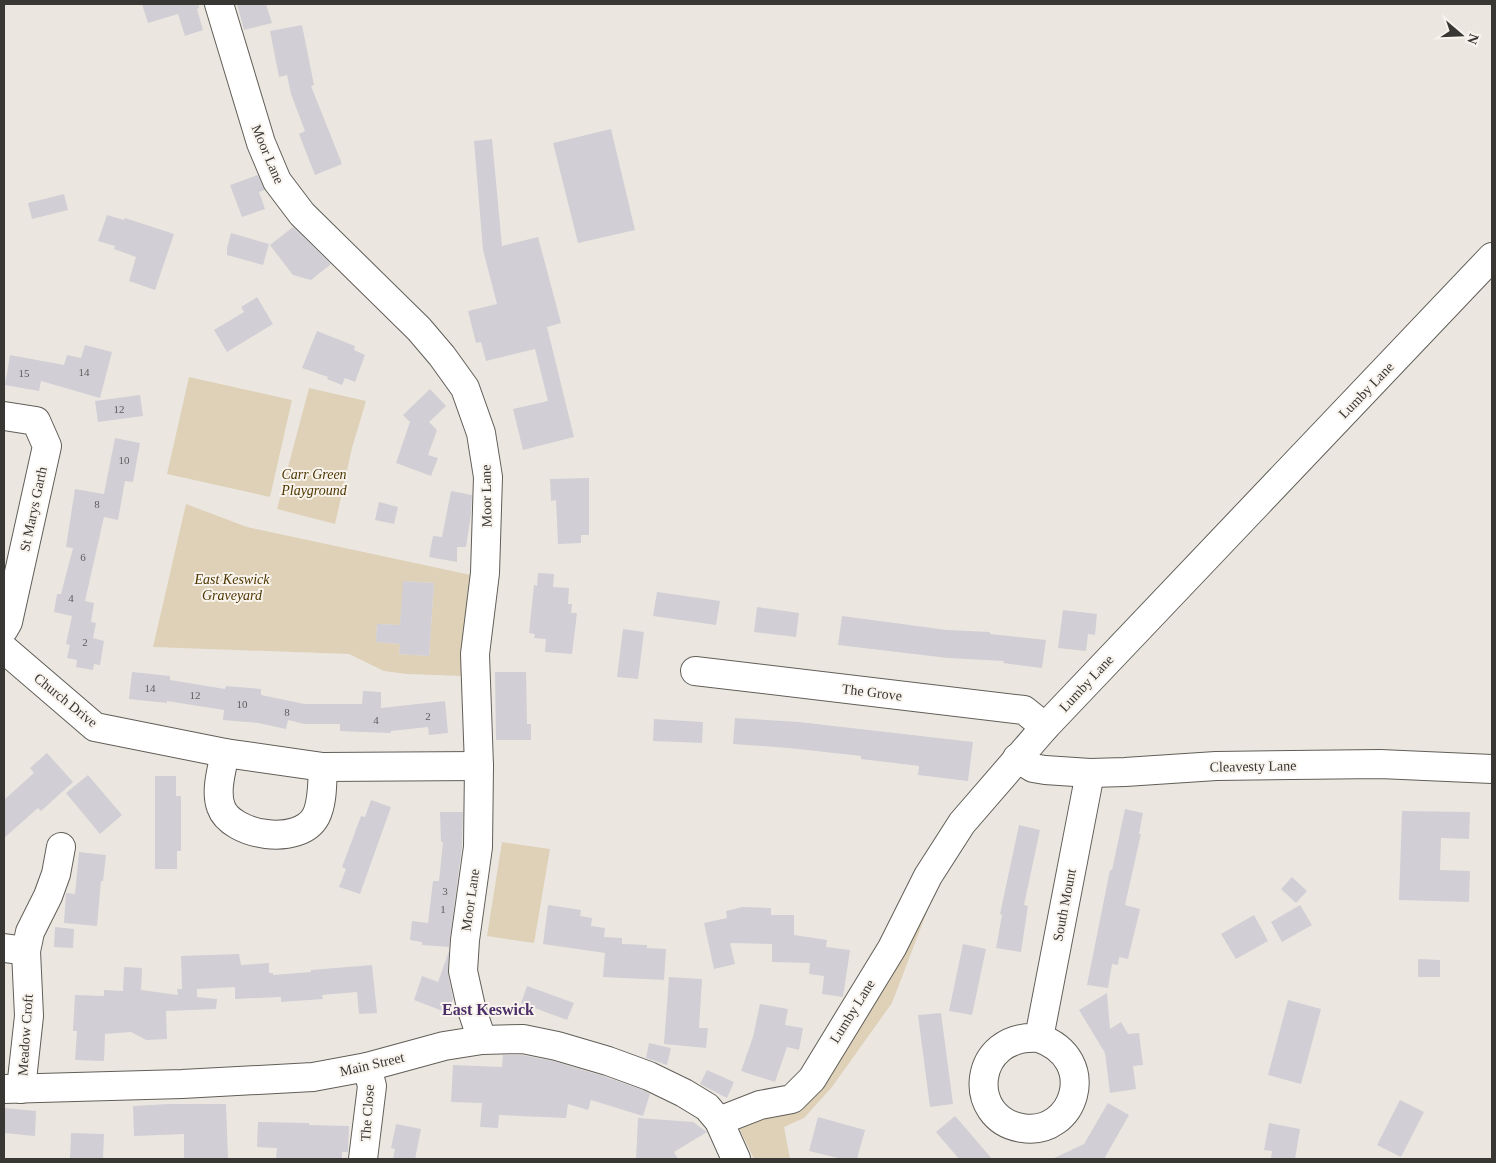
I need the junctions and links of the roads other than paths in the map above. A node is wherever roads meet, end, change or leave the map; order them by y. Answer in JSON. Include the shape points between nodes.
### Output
{"nodes":[{"id":1,"x":219,"y":4,"type":"edge"},
{"id":2,"x":1492,"y":257,"type":"edge"},
{"id":3,"x":4,"y":416,"type":"edge"},
{"id":4,"x":4,"y":629,"type":"edge"},
{"id":5,"x":4,"y":649,"type":"edge"},
{"id":6,"x":694,"y":671,"type":"dead end"},
{"id":7,"x":1045,"y":727,"type":"junction"},
{"id":8,"x":225,"y":753,"type":"junction"},
{"id":9,"x":1017,"y":758,"type":"junction"},
{"id":10,"x":479,"y":766,"type":"junction"},
{"id":11,"x":323,"y":767,"type":"junction"},
{"id":12,"x":1492,"y":769,"type":"edge"},
{"id":13,"x":1090,"y":773,"type":"junction"},
{"id":14,"x":61,"y":848,"type":"dead end"},
{"id":15,"x":15,"y":949,"type":"edge"},
{"id":16,"x":1039,"y":1038,"type":"dead end"},
{"id":17,"x":482,"y":1040,"type":"junction"},
{"id":18,"x":367,"y":1067,"type":"junction"},
{"id":19,"x":12,"y":1089,"type":"edge"},
{"id":20,"x":719,"y":1121,"type":"junction"},
{"id":21,"x":363,"y":1159,"type":"edge"},
{"id":22,"x":736,"y":1159,"type":"edge"}],
"edges":[{"from":1,"to":10,"type":"street","name":"Moor Lane","via":[[261,143],[277,181],[302,214],[419,329],[442,356],[464,388],[481,433],[488,477],[485,573],[475,654]]},
{"from":2,"to":7,"type":"street","name":"Lumby Lane"},
{"from":3,"to":4,"type":"street","name":"St Marys Garth","via":[[36,421],[47,446]]},
{"from":5,"to":8,"type":"street","name":"Church Drive","via":[[95,727]]},
{"from":6,"to":7,"type":"street","name":"The Grove","via":[[1024,710]]},
{"from":7,"to":9,"type":"street","name":"Lumby Lane"},
{"from":8,"to":11,"type":"street","name":"Church Drive"},
{"from":8,"to":11,"type":"street","via":[[218,796],[225,815],[241,828],[274,834],[298,832],[316,817]]},
{"from":9,"to":13,"type":"street","name":"Cleavesty Lane","via":[[1034,768]]},
{"from":9,"to":20,"type":"street","name":"Lumby Lane","via":[[962,823],[928,876],[892,948],[812,1079],[792,1098],[760,1105]]},
{"from":10,"to":11,"type":"street","name":"Church Drive"},
{"from":10,"to":17,"type":"street","name":"Moor Lane","via":[[478,847],[463,971]]},
{"from":12,"to":13,"type":"street","name":"Cleavesty Lane","via":[[1380,764],[1216,766]]},
{"from":13,"to":16,"type":"street","name":"South Mount"},
{"from":14,"to":15,"type":"street","name":"Meadow Croft","via":[[48,896],[30,932]]},
{"from":15,"to":19,"type":"street","name":"Meadow Croft","via":[[29,1016]]},
{"from":17,"to":18,"type":"street","name":"Main Street","via":[[444,1046]]},
{"from":17,"to":20,"type":"street","name":"Main Street","via":[[523,1039],[608,1061],[684,1093],[706,1107]]},
{"from":18,"to":19,"type":"street","name":"Main Street","via":[[313,1077]]},
{"from":18,"to":21,"type":"street","name":"The Close","via":[[372,1086]]},
{"from":20,"to":22,"type":"street"}]}
